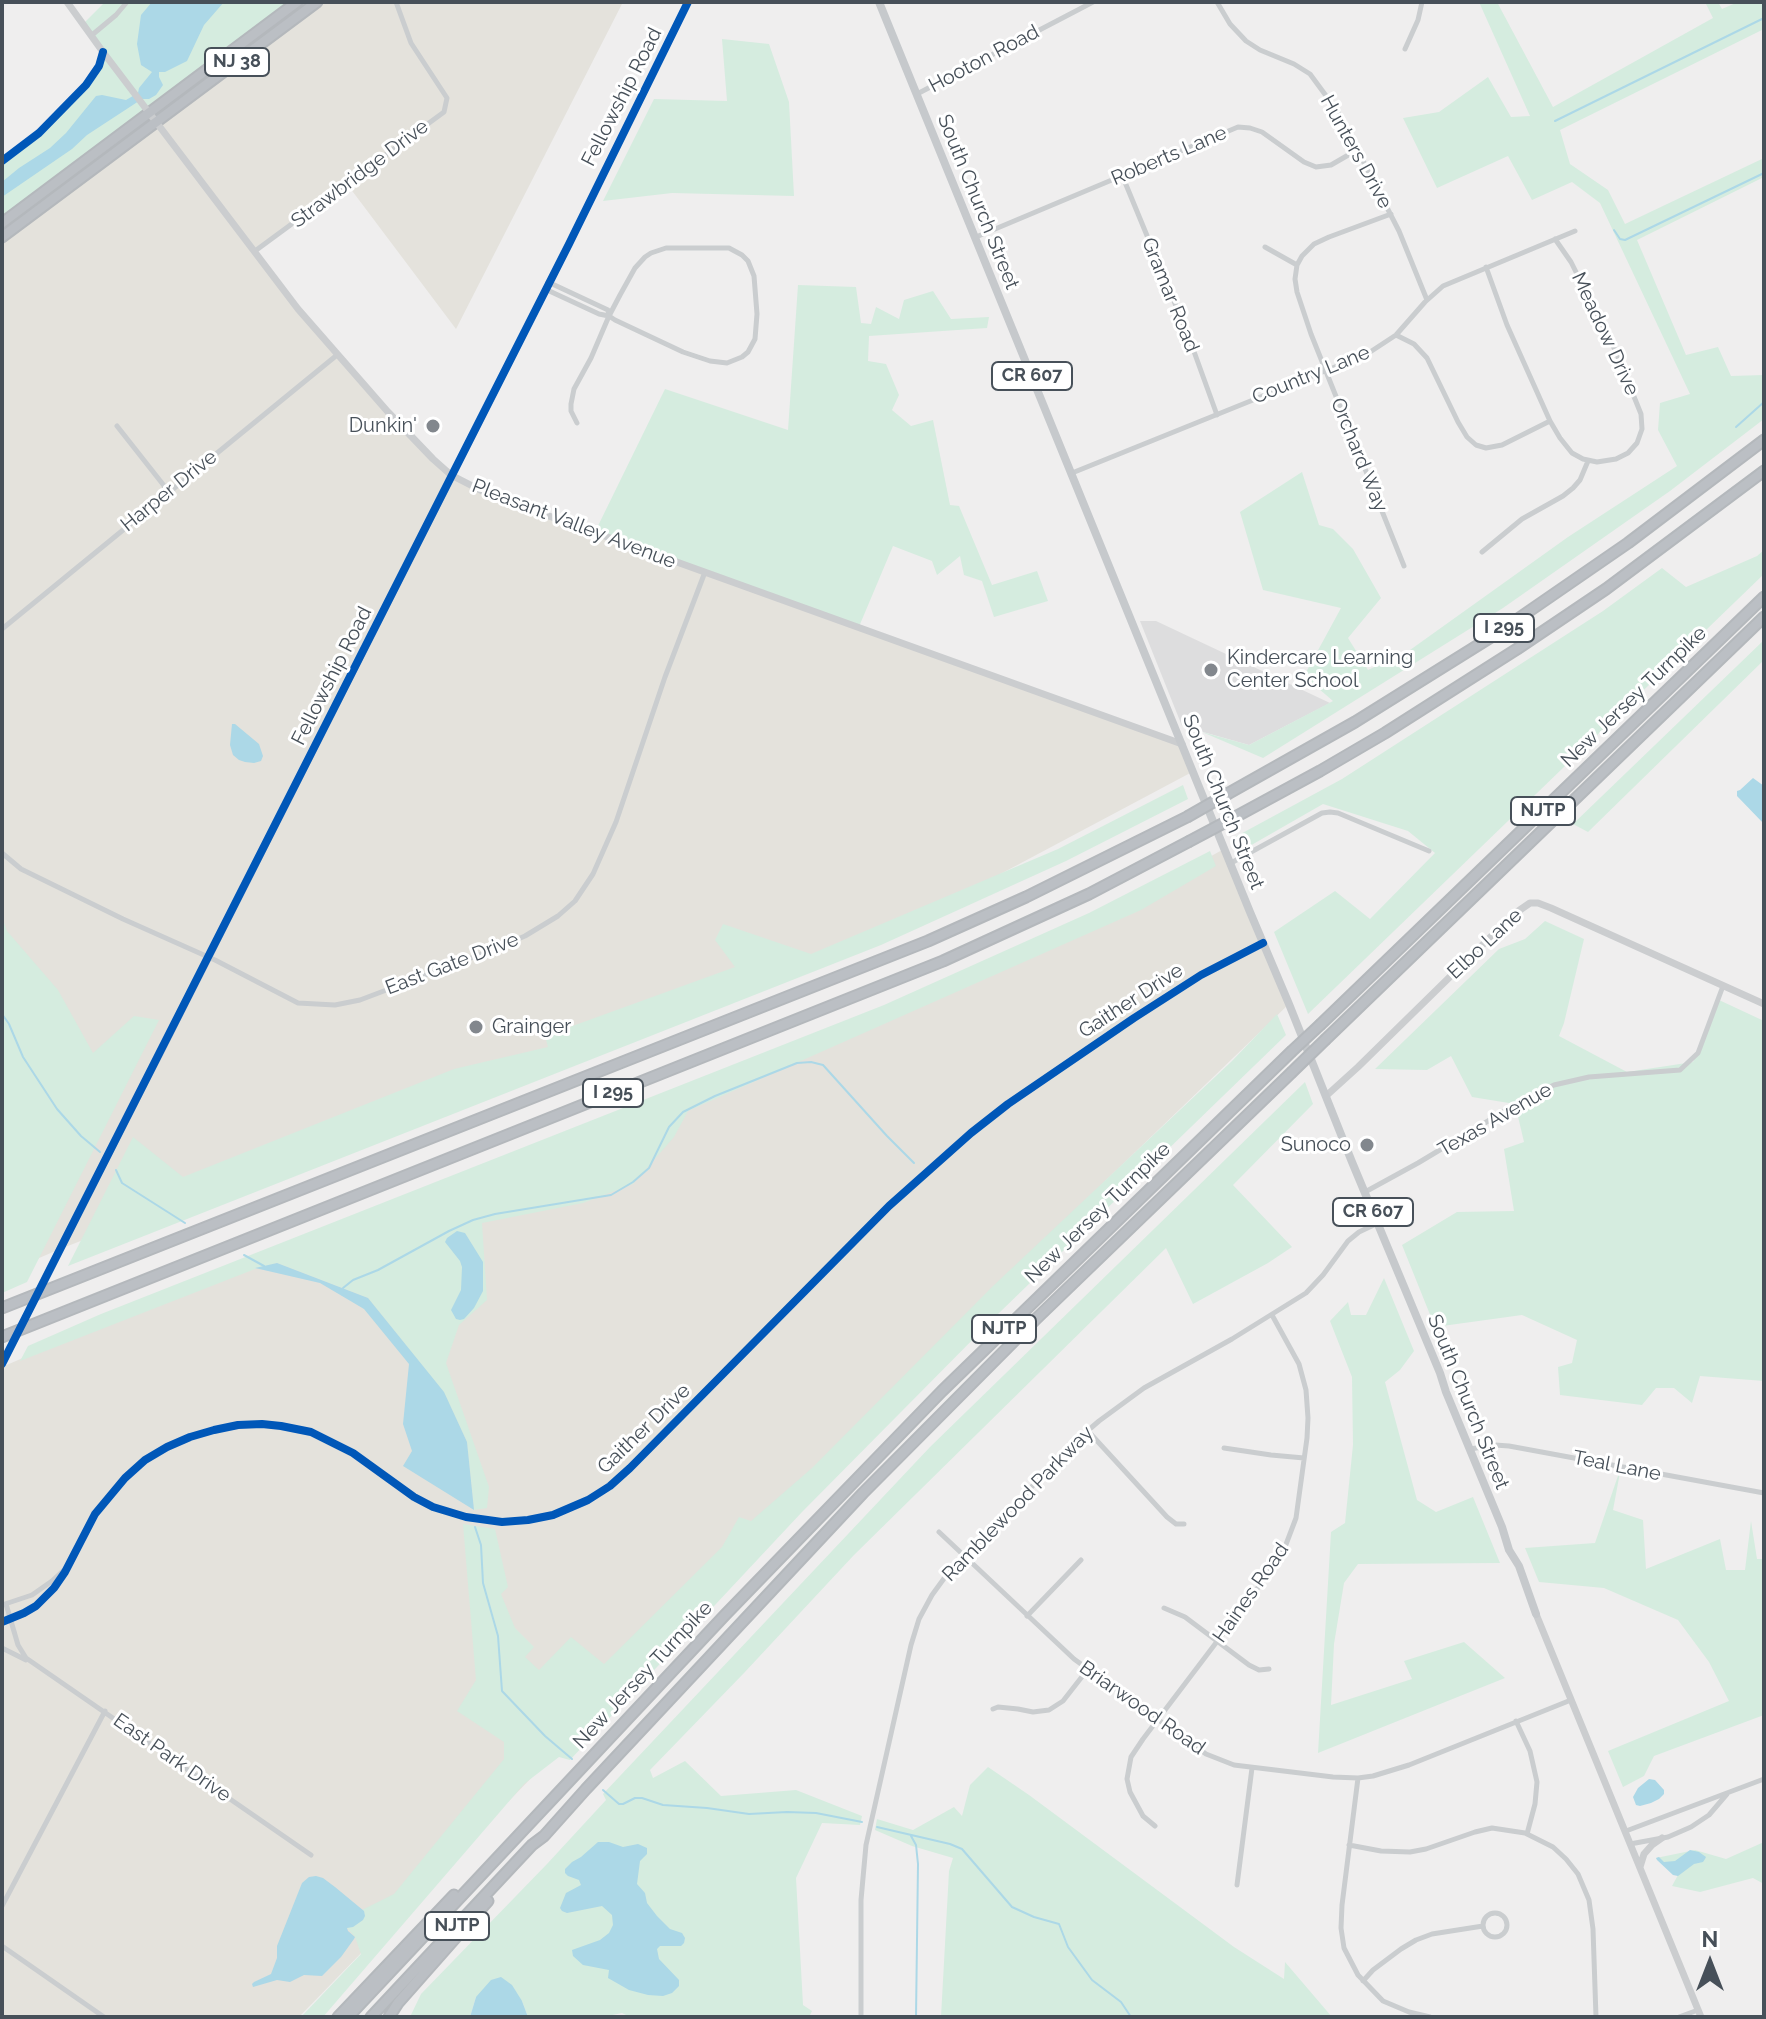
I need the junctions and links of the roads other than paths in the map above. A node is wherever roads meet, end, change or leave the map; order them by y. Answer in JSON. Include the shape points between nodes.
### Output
{"nodes":[{"id":1,"x":67,"y":2,"type":"edge"},
{"id":2,"x":127,"y":2,"type":"edge"},
{"id":3,"x":297,"y":2,"type":"edge"},
{"id":4,"x":317,"y":2,"type":"edge"},
{"id":5,"x":396,"y":2,"type":"edge"},
{"id":6,"x":688,"y":2,"type":"edge"},
{"id":7,"x":879,"y":2,"type":"edge"},
{"id":8,"x":1093,"y":2,"type":"edge"},
{"id":9,"x":1217,"y":2,"type":"edge"},
{"id":10,"x":1422,"y":2,"type":"edge"},
{"id":11,"x":92,"y":35,"type":"junction"},
{"id":12,"x":1405,"y":49,"type":"dead end"},
{"id":13,"x":103,"y":52,"type":"junction"},
{"id":14,"x":917,"y":94,"type":"junction"},
{"id":15,"x":149,"y":113,"type":"junction"},
{"id":16,"x":156,"y":122,"type":"junction"},
{"id":17,"x":1357,"y":150,"type":"junction"},
{"id":18,"x":2,"y":161,"type":"edge"},
{"id":19,"x":1122,"y":175,"type":"junction"},
{"id":20,"x":1391,"y":214,"type":"junction"},
{"id":21,"x":2,"y":223,"type":"edge"},
{"id":22,"x":1575,"y":231,"type":"dead end"},
{"id":23,"x":2,"y":237,"type":"edge"},
{"id":24,"x":976,"y":237,"type":"junction"},
{"id":25,"x":1555,"y":239,"type":"junction"},
{"id":26,"x":1265,"y":247,"type":"dead end"},
{"id":27,"x":254,"y":252,"type":"junction"},
{"id":28,"x":1297,"y":265,"type":"junction"},
{"id":29,"x":1486,"y":267,"type":"junction"},
{"id":30,"x":547,"y":285,"type":"junction"},
{"id":31,"x":1427,"y":300,"type":"junction"},
{"id":32,"x":609,"y":316,"type":"junction"},
{"id":33,"x":1396,"y":335,"type":"junction"},
{"id":34,"x":337,"y":355,"type":"junction"},
{"id":35,"x":1325,"y":371,"type":"junction"},
{"id":36,"x":1217,"y":415,"type":"junction"},
{"id":37,"x":1550,"y":421,"type":"junction"},
{"id":38,"x":577,"y":423,"type":"dead end"},
{"id":39,"x":117,"y":426,"type":"dead end"},
{"id":40,"x":1764,"y":440,"type":"edge"},
{"id":41,"x":1588,"y":461,"type":"junction"},
{"id":42,"x":1764,"y":471,"type":"edge"},
{"id":43,"x":1072,"y":473,"type":"junction"},
{"id":44,"x":451,"y":475,"type":"junction"},
{"id":45,"x":169,"y":492,"type":"junction"},
{"id":46,"x":1482,"y":552,"type":"dead end"},
{"id":47,"x":1404,"y":566,"type":"dead end"},
{"id":48,"x":705,"y":572,"type":"junction"},
{"id":49,"x":1764,"y":597,"type":"edge"},
{"id":50,"x":1764,"y":617,"type":"edge"},
{"id":51,"x":2,"y":629,"type":"edge"},
{"id":52,"x":1182,"y":744,"type":"junction"},
{"id":53,"x":1429,"y":851,"type":"dead end"},
{"id":54,"x":2,"y":853,"type":"edge"},
{"id":55,"x":1230,"y":864,"type":"junction"},
{"id":56,"x":1263,"y":943,"type":"junction"},
{"id":57,"x":208,"y":957,"type":"junction"},
{"id":58,"x":1723,"y":986,"type":"junction"},
{"id":59,"x":1764,"y":1004,"type":"edge"},
{"id":60,"x":1326,"y":1096,"type":"junction"},
{"id":61,"x":1365,"y":1192,"type":"junction"},
{"id":62,"x":1378,"y":1223,"type":"junction"},
{"id":63,"x":2,"y":1308,"type":"edge"},
{"id":64,"x":1272,"y":1315,"type":"junction"},
{"id":65,"x":2,"y":1337,"type":"edge"},
{"id":66,"x":3,"y":1362,"type":"edge"},
{"id":67,"x":1088,"y":1431,"type":"junction"},
{"id":68,"x":1224,"y":1448,"type":"dead end"},
{"id":69,"x":1469,"y":1449,"type":"junction"},
{"id":70,"x":1304,"y":1458,"type":"junction"},
{"id":71,"x":1764,"y":1493,"type":"edge"},
{"id":72,"x":1184,"y":1524,"type":"dead end"},
{"id":73,"x":939,"y":1532,"type":"dead end"},
{"id":74,"x":965,"y":1556,"type":"junction"},
{"id":75,"x":1081,"y":1560,"type":"dead end"},
{"id":76,"x":68,"y":1565,"type":"junction"},
{"id":77,"x":4,"y":1605,"type":"edge"},
{"id":78,"x":1164,"y":1608,"type":"dead end"},
{"id":79,"x":1536,"y":1614,"type":"joint"},
{"id":80,"x":1027,"y":1616,"type":"junction"},
{"id":81,"x":11,"y":1620,"type":"junction"},
{"id":82,"x":2,"y":1622,"type":"edge"},
{"id":83,"x":1217,"y":1641,"type":"junction"},
{"id":84,"x":2,"y":1648,"type":"edge"},
{"id":85,"x":33,"y":1664,"type":"junction"},
{"id":86,"x":1088,"y":1669,"type":"junction"},
{"id":87,"x":1269,"y":1669,"type":"dead end"},
{"id":88,"x":1571,"y":1700,"type":"junction"},
{"id":89,"x":993,"y":1709,"type":"dead end"},
{"id":90,"x":105,"y":1711,"type":"junction"},
{"id":91,"x":1158,"y":1720,"type":"junction"},
{"id":92,"x":1516,"y":1721,"type":"junction"},
{"id":93,"x":1252,"y":1768,"type":"junction"},
{"id":94,"x":1358,"y":1778,"type":"junction"},
{"id":95,"x":1764,"y":1779,"type":"edge"},
{"id":96,"x":1728,"y":1794,"type":"junction"},
{"id":97,"x":1155,"y":1826,"type":"dead end"},
{"id":98,"x":1626,"y":1831,"type":"junction"},
{"id":99,"x":1527,"y":1834,"type":"junction"},
{"id":100,"x":544,"y":1836,"type":"junction"},
{"id":101,"x":1662,"y":1838,"type":"junction"},
{"id":102,"x":1630,"y":1844,"type":"junction"},
{"id":103,"x":1349,"y":1845,"type":"junction"},
{"id":104,"x":311,"y":1855,"type":"dead end"},
{"id":105,"x":493,"y":1862,"type":"junction"},
{"id":106,"x":1640,"y":1870,"type":"junction"},
{"id":107,"x":1237,"y":1885,"type":"dead end"},
{"id":108,"x":2,"y":1906,"type":"edge"},
{"id":109,"x":1483,"y":1926,"type":"junction"},
{"id":110,"x":2,"y":1946,"type":"edge"},
{"id":111,"x":1363,"y":1981,"type":"junction"},
{"id":112,"x":1700,"y":2013,"type":"edge"},
{"id":113,"x":104,"y":2017,"type":"edge"},
{"id":114,"x":338,"y":2017,"type":"edge"},
{"id":115,"x":348,"y":2017,"type":"edge"},
{"id":116,"x":371,"y":2017,"type":"edge"},
{"id":117,"x":389,"y":2017,"type":"edge"},
{"id":118,"x":861,"y":2017,"type":"edge"},
{"id":119,"x":1430,"y":2017,"type":"edge"},
{"id":120,"x":1596,"y":2017,"type":"edge"},
{"id":121,"x":1679,"y":2017,"type":"edge"}],
"edges":[{"from":1,"to":11,"type":"street","name":"Pleasant Valley Avenue"},
{"from":2,"to":11,"type":"street"},
{"from":3,"to":15,"type":"highway","number":"NJ 38"},
{"from":4,"to":16,"type":"highway","number":"NJ 38"},
{"from":5,"to":27,"type":"street","name":"Strawbridge Drive","via":[[411,43],[447,98],[444,112]]},
{"from":6,"to":30,"type":"street","name":"Fellowship Road"},
{"from":7,"to":14,"type":"main road","name":"South Church Street","number":"CR 607"},
{"from":8,"to":14,"type":"street","name":"Hooton Road"},
{"from":9,"to":17,"type":"street","name":"Hunters Drive","via":[[1246,41],[1310,74]]},
{"from":10,"to":12,"type":"street"},
{"from":11,"to":13,"type":"street","name":"Pleasant Valley Avenue"},
{"from":13,"to":15,"type":"street","name":"Pleasant Valley Avenue"},
{"from":13,"to":18,"type":"street","via":[[86,85],[39,133]]},
{"from":14,"to":24,"type":"main road","name":"South Church Street","number":"CR 607"},
{"from":15,"to":16,"type":"street","name":"Pleasant Valley Avenue"},
{"from":15,"to":21,"type":"highway","number":"NJ 38"},
{"from":16,"to":23,"type":"highway","number":"NJ 38"},
{"from":16,"to":27,"type":"street","name":"Pleasant Valley Avenue"},
{"from":17,"to":19,"type":"street","name":"Roberts Lane","via":[[1316,167],[1265,133],[1238,127]]},
{"from":17,"to":20,"type":"street","name":"Hunters Drive"},
{"from":19,"to":24,"type":"street","name":"Roberts Lane"},
{"from":19,"to":36,"type":"street","name":"Gramar Road"},
{"from":20,"to":28,"type":"street","via":[[1318,241]]},
{"from":20,"to":31,"type":"street","name":"Hunters Drive"},
{"from":22,"to":25,"type":"street","name":"Country Lane"},
{"from":24,"to":43,"type":"main road","name":"South Church Street","number":"CR 607"},
{"from":25,"to":29,"type":"street","name":"Country Lane"},
{"from":25,"to":41,"type":"street","name":"Meadow Drive","via":[[1616,352],[1642,421],[1640,437],[1628,453],[1610,461]]},
{"from":26,"to":28,"type":"street"},
{"from":27,"to":34,"type":"street","name":"Pleasant Valley Avenue"},
{"from":28,"to":35,"type":"street","name":"Orchard Way","via":[[1297,292]]},
{"from":29,"to":31,"type":"street","name":"Country Lane","via":[[1443,286]]},
{"from":29,"to":37,"type":"street"},
{"from":30,"to":32,"type":"street","via":[[608,310]]},
{"from":30,"to":44,"type":"street","name":"Fellowship Road"},
{"from":31,"to":33,"type":"street","name":"Country Lane"},
{"from":32,"to":32,"type":"street","via":[[693,356],[727,363],[748,352],[755,339],[754,276],[748,261],[729,248],[658,250],[639,262]]},
{"from":32,"to":38,"type":"street","via":[[572,397]]},
{"from":33,"to":35,"type":"street","name":"Country Lane"},
{"from":33,"to":37,"type":"street","via":[[1427,358],[1458,422],[1476,445],[1502,445]]},
{"from":34,"to":44,"type":"street","name":"Pleasant Valley Avenue"},
{"from":34,"to":45,"type":"street","name":"Harper Drive"},
{"from":35,"to":36,"type":"street","name":"Country Lane"},
{"from":35,"to":47,"type":"street","name":"Orchard Way"},
{"from":36,"to":43,"type":"street","name":"Country Lane"},
{"from":37,"to":41,"type":"street","via":[[1572,453]]},
{"from":39,"to":45,"type":"street"},
{"from":40,"to":63,"type":"highway","number":"I 295","bridge":true,"via":[[1496,634],[1328,738],[1044,889],[928,941]]},
{"from":41,"to":46,"type":"street","via":[[1573,488]]},
{"from":42,"to":65,"type":"highway","number":"I 295","bridge":true,"via":[[1606,589],[1385,733],[1089,894],[943,961]]},
{"from":43,"to":52,"type":"main road","name":"South Church Street","number":"CR 607"},
{"from":44,"to":48,"type":"street","name":"Pleasant Valley Avenue","via":[[490,495]]},
{"from":44,"to":57,"type":"street","name":"Fellowship Road"},
{"from":45,"to":51,"type":"street","name":"Harper Drive"},
{"from":48,"to":52,"type":"street","name":"Pleasant Valley Avenue"},
{"from":48,"to":57,"type":"street","name":"East Gate Drive","via":[[608,843],[588,883],[558,916],[488,952],[335,1005],[298,1003]]},
{"from":49,"to":105,"type":"highway","name":"New Jersey Turnpike","number":"NJTP","bridge":true,"via":[[932,1401]]},
{"from":50,"to":100,"type":"highway","name":"New Jersey Turnpike","number":"NJTP","bridge":true,"via":[[1037,1318],[767,1594]]},
{"from":52,"to":55,"type":"main road","name":"South Church Street","number":"CR 607"},
{"from":53,"to":55,"type":"street","via":[[1330,812]]},
{"from":54,"to":57,"type":"street","name":"East Gate Drive","via":[[21,869]]},
{"from":55,"to":56,"type":"main road","name":"South Church Street","number":"CR 607"},
{"from":56,"to":60,"type":"main road","name":"South Church Street","number":"CR 607"},
{"from":56,"to":76,"type":"street","name":"Gaither Drive","via":[[1134,1018],[971,1133],[889,1206],[630,1468],[588,1500],[528,1520],[466,1517],[419,1500],[353,1453],[311,1432],[238,1425],[179,1441],[136,1468],[102,1504]]},
{"from":57,"to":66,"type":"street","name":"Fellowship Road","bridge":true},
{"from":58,"to":59,"type":"street","name":"Elbo Lane"},
{"from":58,"to":60,"type":"street","name":"Elbo Lane","via":[[1530,903]]},
{"from":58,"to":61,"type":"street","name":"Texas Avenue","via":[[1698,1053],[1680,1070],[1554,1085]]},
{"from":60,"to":61,"type":"main road","name":"South Church Street","number":"CR 607"},
{"from":61,"to":62,"type":"main road","name":"South Church Street","number":"CR 607"},
{"from":62,"to":64,"type":"street","name":"Ramblewood Parkway","via":[[1348,1241],[1306,1293]]},
{"from":62,"to":69,"type":"main road","name":"South Church Street","number":"CR 607"},
{"from":64,"to":67,"type":"street","name":"Ramblewood Parkway","via":[[1144,1388]]},
{"from":64,"to":70,"type":"street","name":"Haines Road","via":[[1303,1372],[1308,1418]]},
{"from":67,"to":72,"type":"street","via":[[1167,1517]]},
{"from":67,"to":74,"type":"street","name":"Ramblewood Parkway"},
{"from":68,"to":70,"type":"street"},
{"from":69,"to":71,"type":"street","name":"Teal Lane","via":[[1509,1446]]},
{"from":69,"to":79,"type":"main road","name":"South Church Street","number":"CR 607"},
{"from":70,"to":83,"type":"street","name":"Haines Road","via":[[1296,1518],[1285,1547]]},
{"from":73,"to":74,"type":"street","name":"Briarwood Road"},
{"from":74,"to":80,"type":"street","name":"Briarwood Road"},
{"from":74,"to":118,"type":"street","name":"Ramblewood Parkway","via":[[919,1619],[880,1778],[861,1886]]},
{"from":75,"to":80,"type":"street"},
{"from":76,"to":77,"type":"street","name":"Gaither Drive","via":[[32,1595]]},
{"from":76,"to":81,"type":"street","name":"Gaither Drive","via":[[42,1601]]},
{"from":77,"to":81,"type":"street","name":"East Park Drive"},
{"from":78,"to":83,"type":"street"},
{"from":79,"to":88,"type":"street"},
{"from":80,"to":86,"type":"street","name":"Briarwood Road"},
{"from":81,"to":82,"type":"street","name":"Gaither Drive"},
{"from":81,"to":85,"type":"street","name":"East Park Drive","via":[[21,1651]]},
{"from":83,"to":87,"type":"street","via":[[1254,1668]]},
{"from":83,"to":91,"type":"street","name":"Haines Road"},
{"from":84,"to":85,"type":"street","name":"East Park Drive"},
{"from":85,"to":90,"type":"street","name":"East Park Drive"},
{"from":86,"to":89,"type":"street","via":[[1049,1710]]},
{"from":86,"to":91,"type":"street","name":"Briarwood Road"},
{"from":88,"to":92,"type":"street","name":"Briarwood Road"},
{"from":88,"to":98,"type":"street"},
{"from":90,"to":104,"type":"street","name":"East Park Drive"},
{"from":90,"to":108,"type":"street"},
{"from":91,"to":93,"type":"street","name":"Briarwood Road","via":[[1215,1759]]},
{"from":91,"to":97,"type":"street","name":"Haines Road","via":[[1131,1757],[1127,1779],[1135,1805]]},
{"from":92,"to":94,"type":"street","name":"Briarwood Road","via":[[1382,1775]]},
{"from":92,"to":99,"type":"street","via":[[1537,1782]]},
{"from":93,"to":94,"type":"street","name":"Briarwood Road"},
{"from":93,"to":107,"type":"street"},
{"from":94,"to":103,"type":"street"},
{"from":95,"to":96,"type":"street"},
{"from":96,"to":98,"type":"street"},
{"from":96,"to":101,"type":"street","via":[[1691,1827]]},
{"from":98,"to":102,"type":"street"},
{"from":99,"to":103,"type":"street","via":[[1484,1829],[1410,1852]]},
{"from":99,"to":120,"type":"street","via":[[1560,1853],[1586,1891]]},
{"from":100,"to":116,"type":"highway","name":"New Jersey Turnpike","number":"NJTP"},
{"from":100,"to":117,"type":"highway"},
{"from":101,"to":102,"type":"street"},
{"from":101,"to":106,"type":"street","via":[[1644,1854]]},
{"from":102,"to":106,"type":"street"},
{"from":103,"to":111,"type":"street","via":[[1341,1928],[1348,1958]]},
{"from":105,"to":114,"type":"highway","via":[[445,1903]]},
{"from":105,"to":115,"type":"highway","name":"New Jersey Turnpike","number":"NJTP"},
{"from":106,"to":112,"type":"street"},
{"from":109,"to":109,"type":"street","via":[[1484,1918],[1495,1913],[1507,1922],[1504,1934],[1497,1937],[1489,1936]]},
{"from":109,"to":111,"type":"street","via":[[1416,1940]]},
{"from":110,"to":113,"type":"street"},
{"from":111,"to":119,"type":"street","via":[[1383,2001]]},
{"from":112,"to":121,"type":"street"}]}
